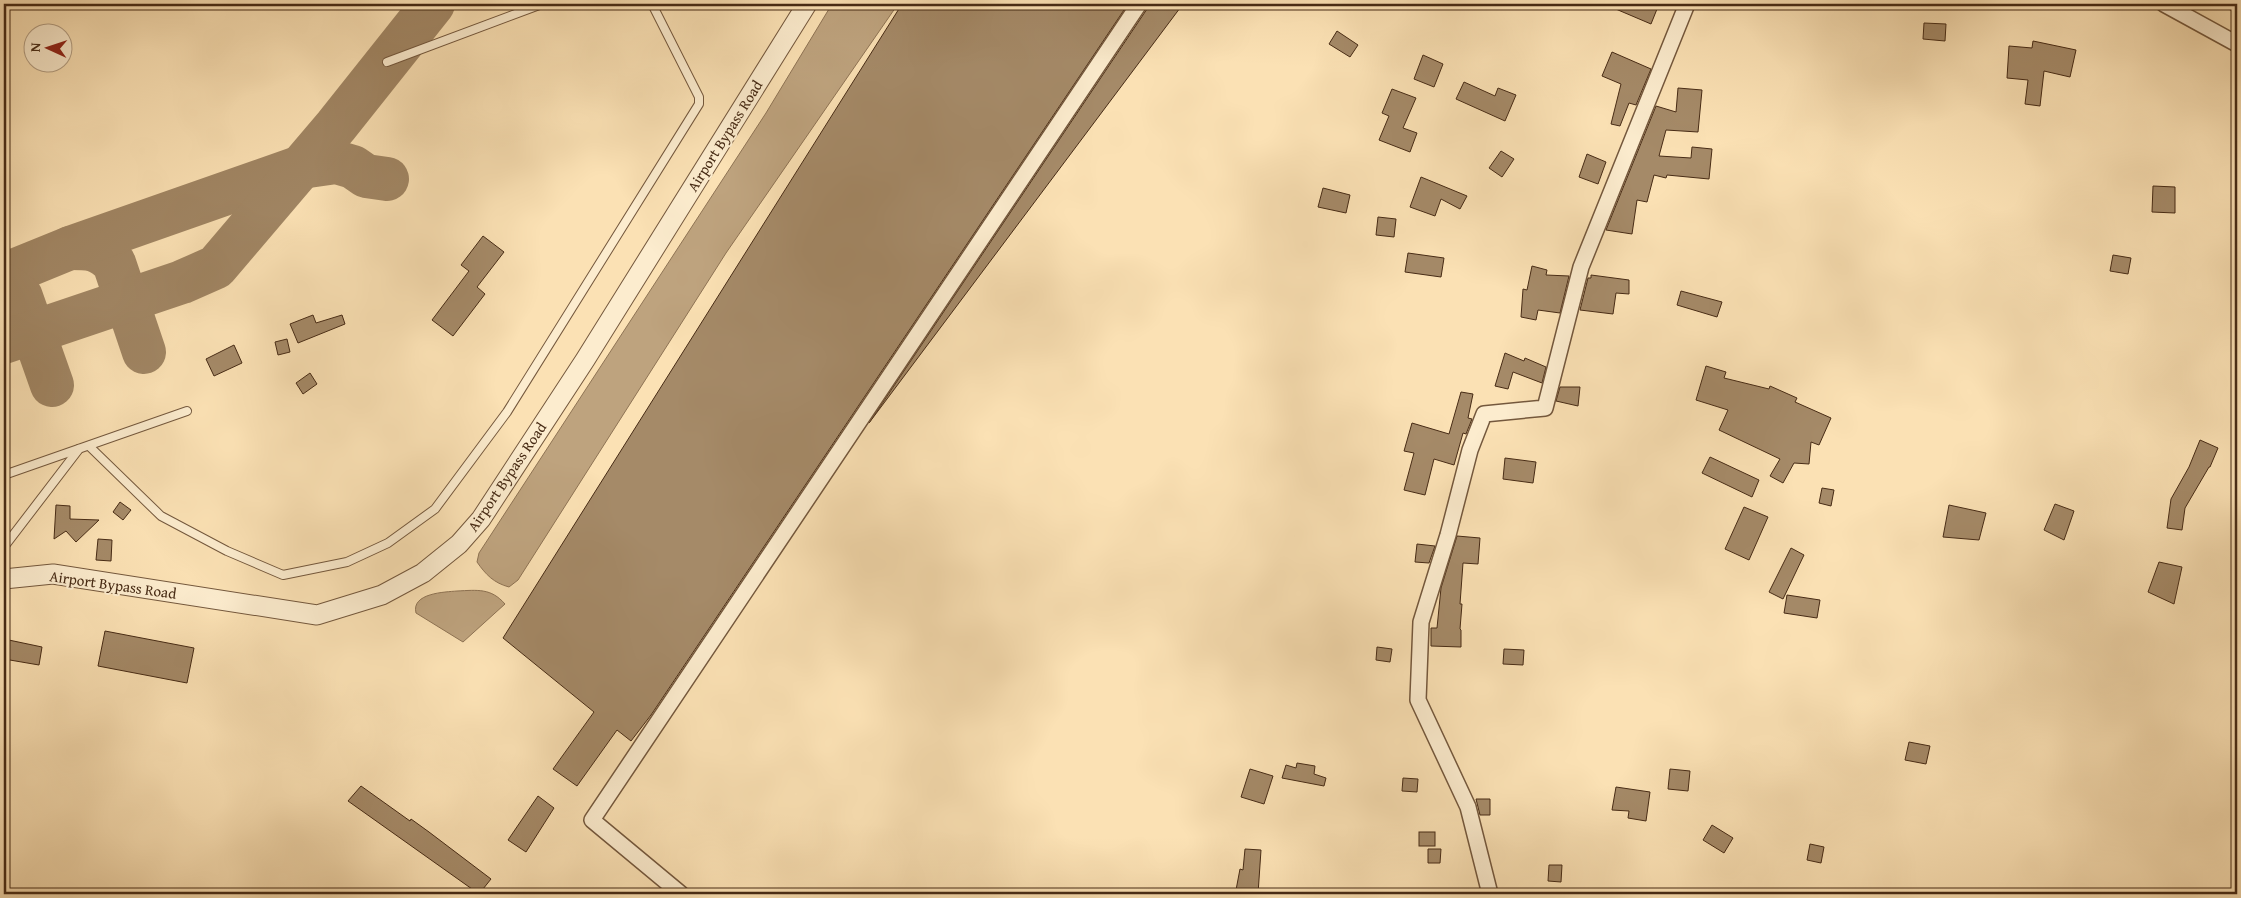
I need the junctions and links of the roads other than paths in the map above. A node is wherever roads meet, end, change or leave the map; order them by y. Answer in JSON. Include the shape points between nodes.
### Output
{"nodes":[{"id":1,"x":542,"y":4,"type":"edge"},
{"id":2,"x":652,"y":4,"type":"edge"},
{"id":3,"x":807,"y":4,"type":"edge"},
{"id":4,"x":1139,"y":4,"type":"edge"},
{"id":5,"x":1687,"y":4,"type":"edge"},
{"id":6,"x":2164,"y":4,"type":"edge"},
{"id":7,"x":2237,"y":44,"type":"edge"},
{"id":8,"x":387,"y":62,"type":"dead end"},
{"id":9,"x":187,"y":411,"type":"dead end"},
{"id":10,"x":89,"y":446,"type":"junction"},
{"id":11,"x":79,"y":449,"type":"junction"},
{"id":12,"x":4,"y":475,"type":"edge"},
{"id":13,"x":4,"y":547,"type":"edge"},
{"id":14,"x":4,"y":579,"type":"edge"},
{"id":15,"x":681,"y":894,"type":"edge"},
{"id":16,"x":1490,"y":894,"type":"edge"}],
"edges":[{"from":1,"to":8,"type":"lane"},
{"from":2,"to":10,"type":"lane","via":[[699,96],[699,104],[507,412],[435,508],[388,543],[347,562],[283,575],[161,516]]},
{"from":3,"to":14,"type":"street","name":"Airport Bypass Road","via":[[585,360],[481,518],[459,544],[423,572],[382,595],[317,615],[53,574]]},
{"from":4,"to":15,"type":"street","via":[[592,820]]},
{"from":5,"to":16,"type":"street","via":[[1581,267],[1545,408],[1484,414],[1470,450],[1421,622],[1418,700],[1468,807]]},
{"from":6,"to":7,"type":"street"},
{"from":9,"to":10,"type":"lane"},
{"from":10,"to":11,"type":"lane"},
{"from":11,"to":12,"type":"lane"},
{"from":11,"to":13,"type":"lane"}]}
